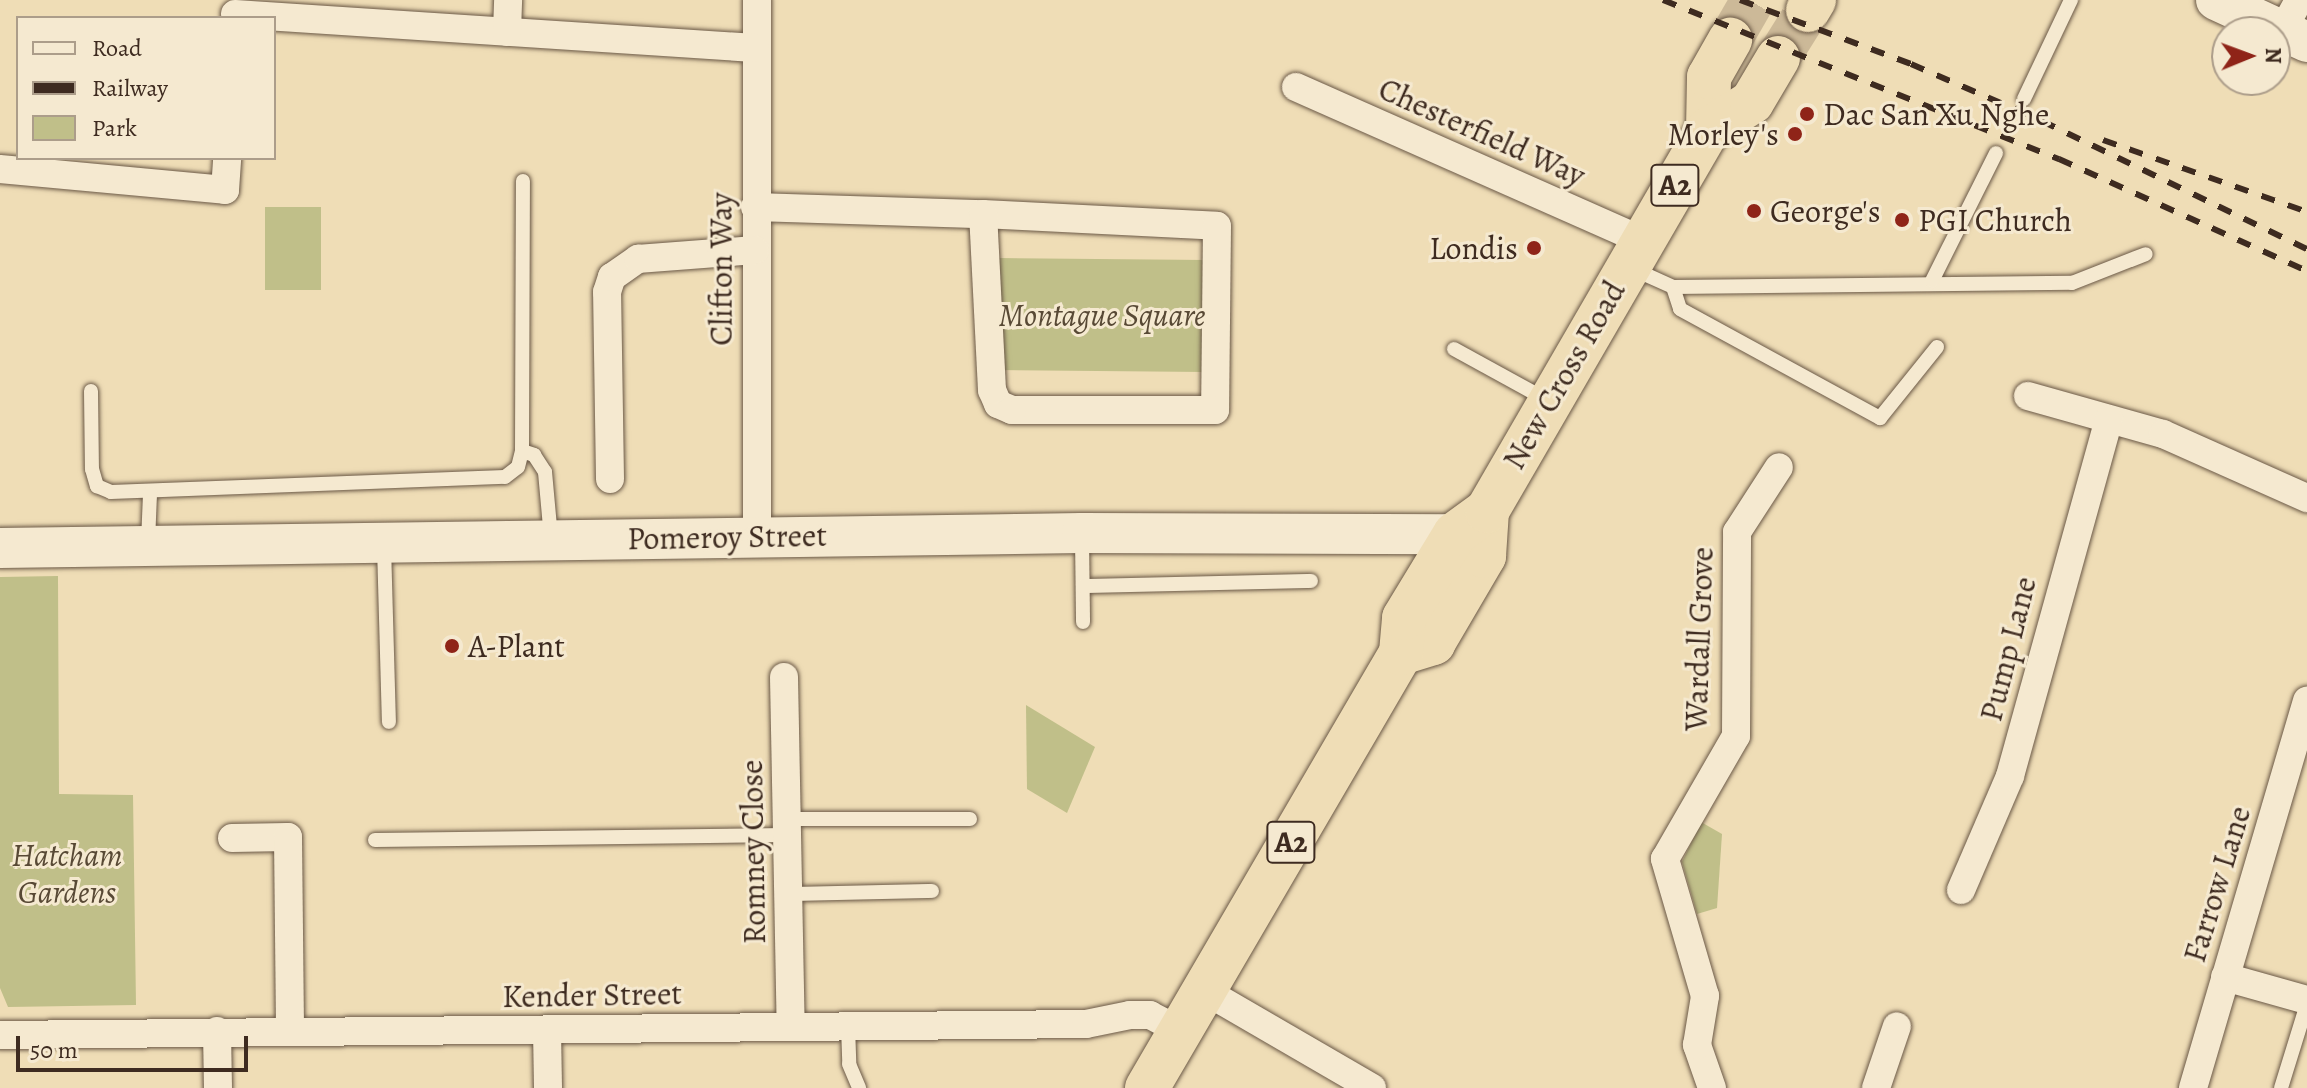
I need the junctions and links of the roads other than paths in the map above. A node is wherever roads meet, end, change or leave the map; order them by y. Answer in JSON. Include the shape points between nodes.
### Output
{"nodes":[{"id":1,"x":508,"y":0,"type":"edge"},
{"id":2,"x":757,"y":0,"type":"edge"},
{"id":3,"x":2071,"y":0,"type":"edge"},
{"id":4,"x":2216,"y":0,"type":"edge"},
{"id":5,"x":235,"y":11,"type":"edge"},
{"id":6,"x":2296,"y":24,"type":"edge"},
{"id":7,"x":507,"y":32,"type":"junction"},
{"id":8,"x":1730,"y":40,"type":"tunnel mouth"},
{"id":9,"x":755,"y":48,"type":"junction"},
{"id":10,"x":1778,"y":58,"type":"tunnel mouth"},
{"id":11,"x":1296,"y":87,"type":"dead end"},
{"id":12,"x":2024,"y":99,"type":"dead end"},
{"id":13,"x":1708,"y":130,"type":"junction"},
{"id":14,"x":1996,"y":153,"type":"dead end"},
{"id":15,"x":227,"y":160,"type":"edge"},
{"id":16,"x":0,"y":169,"type":"edge"},
{"id":17,"x":523,"y":181,"type":"dead end"},
{"id":18,"x":755,"y":207,"type":"junction"},
{"id":19,"x":983,"y":214,"type":"junction"},
{"id":20,"x":755,"y":250,"type":"junction"},
{"id":21,"x":1634,"y":254,"type":"junction"},
{"id":22,"x":2146,"y":254,"type":"dead end"},
{"id":23,"x":1932,"y":281,"type":"junction"},
{"id":24,"x":1673,"y":287,"type":"junction"},
{"id":25,"x":1937,"y":347,"type":"dead end"},
{"id":26,"x":1454,"y":349,"type":"dead end"},
{"id":27,"x":91,"y":391,"type":"dead end"},
{"id":28,"x":2028,"y":396,"type":"dead end"},
{"id":29,"x":1548,"y":400,"type":"junction"},
{"id":30,"x":2109,"y":419,"type":"junction"},
{"id":31,"x":522,"y":451,"type":"junction"},
{"id":32,"x":1779,"y":467,"type":"dead end"},
{"id":33,"x":610,"y":479,"type":"dead end"},
{"id":34,"x":150,"y":494,"type":"junction"},
{"id":35,"x":2307,"y":498,"type":"edge"},
{"id":36,"x":1471,"y":522,"type":"junction"},
{"id":37,"x":1082,"y":533,"type":"junction"},
{"id":38,"x":757,"y":537,"type":"junction"},
{"id":39,"x":551,"y":539,"type":"junction"},
{"id":40,"x":384,"y":541,"type":"junction"},
{"id":41,"x":148,"y":545,"type":"junction"},
{"id":42,"x":0,"y":548,"type":"edge"},
{"id":43,"x":1311,"y":581,"type":"dead end"},
{"id":44,"x":1083,"y":586,"type":"junction"},
{"id":45,"x":1083,"y":622,"type":"dead end"},
{"id":46,"x":784,"y":677,"type":"dead end"},
{"id":47,"x":2306,"y":708,"type":"edge"},
{"id":48,"x":389,"y":722,"type":"dead end"},
{"id":49,"x":970,"y":819,"type":"dead end"},
{"id":50,"x":786,"y":827,"type":"junction"},
{"id":51,"x":232,"y":838,"type":"dead end"},
{"id":52,"x":375,"y":840,"type":"dead end"},
{"id":53,"x":1961,"y":890,"type":"dead end"},
{"id":54,"x":932,"y":891,"type":"dead end"},
{"id":55,"x":788,"y":894,"type":"junction"},
{"id":56,"x":2225,"y":977,"type":"junction"},
{"id":57,"x":1205,"y":991,"type":"junction"},
{"id":58,"x":2307,"y":1002,"type":"edge"},
{"id":59,"x":791,"y":1026,"type":"junction"},
{"id":60,"x":848,"y":1026,"type":"junction"},
{"id":61,"x":1897,"y":1026,"type":"dead end"},
{"id":62,"x":290,"y":1030,"type":"junction"},
{"id":63,"x":547,"y":1030,"type":"junction"},
{"id":64,"x":217,"y":1031,"type":"junction"},
{"id":65,"x":1180,"y":1031,"type":"junction"},
{"id":66,"x":0,"y":1035,"type":"edge"},
{"id":67,"x":218,"y":1088,"type":"edge"},
{"id":68,"x":548,"y":1088,"type":"edge"},
{"id":69,"x":859,"y":1088,"type":"edge"},
{"id":70,"x":1147,"y":1088,"type":"edge"},
{"id":71,"x":1372,"y":1088,"type":"edge"},
{"id":72,"x":1712,"y":1088,"type":"edge"},
{"id":73,"x":1876,"y":1088,"type":"edge"},
{"id":74,"x":2193,"y":1088,"type":"edge"},
{"id":75,"x":2281,"y":1088,"type":"edge"}],
"edges":[{"from":1,"to":7,"type":"street"},
{"from":2,"to":9,"type":"street","name":"Clifton Way"},
{"from":3,"to":12,"type":"lane"},
{"from":4,"to":6,"type":"main road"},
{"from":5,"to":7,"type":"street"},
{"from":7,"to":9,"type":"street"},
{"from":8,"to":13,"type":"highway","number":"A2","via":[[1709,77]]},
{"from":9,"to":18,"type":"street","name":"Clifton Way"},
{"from":10,"to":13,"type":"highway","number":"A2","via":[[1752,102]]},
{"from":11,"to":21,"type":"street","name":"Chesterfield Way"},
{"from":13,"to":21,"type":"highway","number":"A2"},
{"from":14,"to":23,"type":"lane"},
{"from":15,"to":16,"type":"street","via":[[225,190]]},
{"from":17,"to":31,"type":"lane"},
{"from":18,"to":19,"type":"street"},
{"from":18,"to":20,"type":"street","name":"Clifton Way"},
{"from":19,"to":19,"type":"street","via":[[1217,226],[1215,410],[1012,410],[998,404],[992,390]]},
{"from":20,"to":33,"type":"street","via":[[638,259],[612,277],[607,292]]},
{"from":20,"to":38,"type":"street","name":"Clifton Way"},
{"from":21,"to":24,"type":"lane"},
{"from":21,"to":29,"type":"highway","name":"New Cross Road","number":"A2"},
{"from":22,"to":23,"type":"lane","via":[[2072,283]]},
{"from":23,"to":24,"type":"lane"},
{"from":24,"to":25,"type":"lane","via":[[1680,309],[1690,316],[1880,418]]},
{"from":26,"to":29,"type":"lane"},
{"from":27,"to":34,"type":"lane","via":[[97,486]]},
{"from":28,"to":30,"type":"street"},
{"from":29,"to":36,"type":"highway","name":"New Cross Road","number":"A2"},
{"from":30,"to":35,"type":"street","via":[[2163,434]]},
{"from":30,"to":53,"type":"street","name":"Pump Lane","via":[[2010,776]]},
{"from":31,"to":34,"type":"lane","via":[[518,467],[505,477],[484,480]]},
{"from":31,"to":39,"type":"lane","via":[[534,455],[545,472]]},
{"from":32,"to":72,"type":"street","name":"Wardall Grove","via":[[1737,532],[1736,736],[1665,859],[1705,996],[1697,1045]]},
{"from":34,"to":41,"type":"lane"},
{"from":36,"to":37,"type":"main road","name":"Pomeroy Street"},
{"from":36,"to":57,"type":"highway","name":"New Cross Road","number":"A2","via":[[1484,556],[1433,643],[1401,653]]},
{"from":37,"to":38,"type":"main road","name":"Pomeroy Street"},
{"from":37,"to":44,"type":"lane"},
{"from":38,"to":39,"type":"main road","name":"Pomeroy Street"},
{"from":39,"to":40,"type":"main road","name":"Pomeroy Street"},
{"from":40,"to":41,"type":"main road","name":"Pomeroy Street"},
{"from":40,"to":48,"type":"lane"},
{"from":41,"to":42,"type":"main road","name":"Pomeroy Street"},
{"from":43,"to":44,"type":"lane"},
{"from":44,"to":45,"type":"lane"},
{"from":46,"to":50,"type":"street","name":"Romney Close"},
{"from":47,"to":56,"type":"street","name":"Farrow Lane"},
{"from":49,"to":50,"type":"lane"},
{"from":50,"to":52,"type":"lane"},
{"from":50,"to":55,"type":"street","name":"Romney Close"},
{"from":51,"to":62,"type":"street","via":[[288,837]]},
{"from":54,"to":55,"type":"lane"},
{"from":55,"to":59,"type":"street","name":"Romney Close"},
{"from":56,"to":58,"type":"street"},
{"from":56,"to":74,"type":"street","name":"Farrow Lane"},
{"from":57,"to":65,"type":"highway","name":"New Cross Road","number":"A2"},
{"from":57,"to":71,"type":"street"},
{"from":58,"to":75,"type":"lane"},
{"from":59,"to":60,"type":"street","name":"Kender Street"},
{"from":59,"to":63,"type":"street","name":"Kender Street"},
{"from":60,"to":65,"type":"street","name":"Kender Street","via":[[1086,1024],[1106,1016],[1150,1015]]},
{"from":60,"to":69,"type":"lane","via":[[849,1064]]},
{"from":61,"to":73,"type":"street"},
{"from":62,"to":63,"type":"street","name":"Kender Street"},
{"from":62,"to":64,"type":"street","name":"Kender Street"},
{"from":63,"to":68,"type":"street"},
{"from":64,"to":66,"type":"street","name":"Kender Street"},
{"from":64,"to":67,"type":"street"},
{"from":65,"to":70,"type":"highway","name":"New Cross Road","number":"A2"}]}
